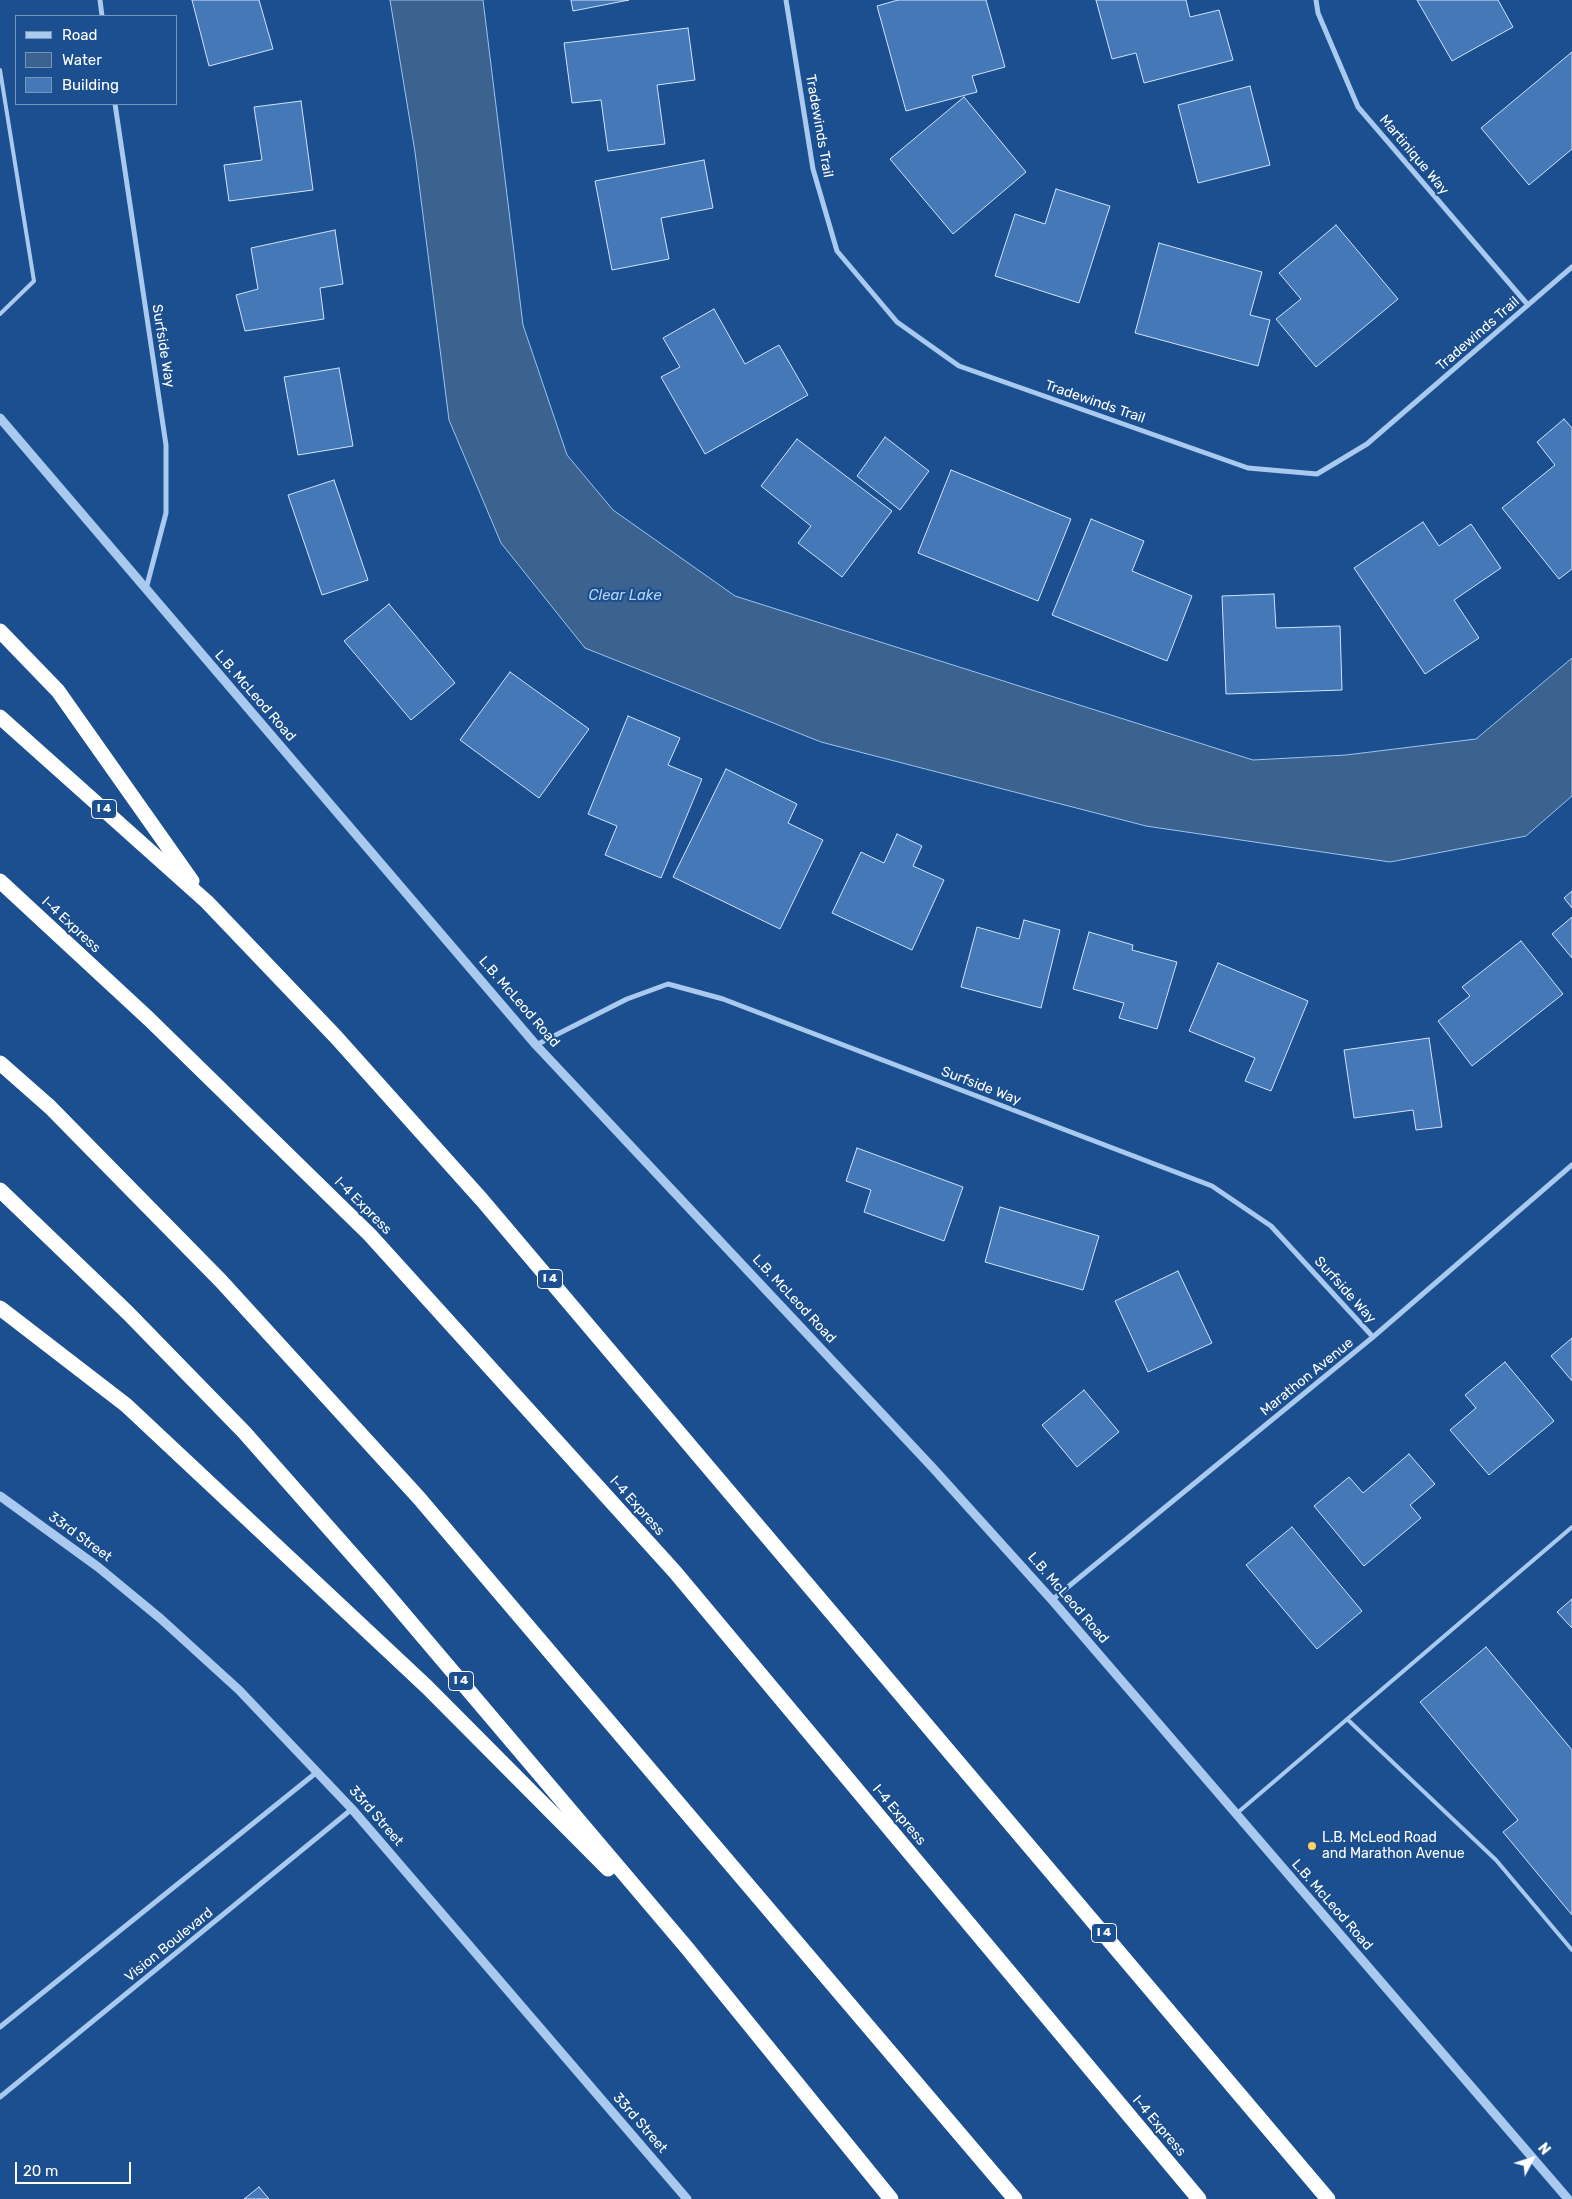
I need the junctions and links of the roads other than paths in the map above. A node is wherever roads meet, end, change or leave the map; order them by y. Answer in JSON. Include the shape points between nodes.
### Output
{"nodes":[{"id":1,"x":100,"y":0,"type":"edge"},
{"id":2,"x":786,"y":0,"type":"edge"},
{"id":3,"x":1316,"y":0,"type":"edge"},
{"id":4,"x":102,"y":15,"type":"edge"},
{"id":5,"x":0,"y":70,"type":"edge"},
{"id":6,"x":115,"y":105,"type":"edge"},
{"id":7,"x":1572,"y":267,"type":"edge"},
{"id":8,"x":1528,"y":305,"type":"junction"},
{"id":9,"x":0,"y":314,"type":"edge"},
{"id":10,"x":0,"y":418,"type":"edge"},
{"id":11,"x":146,"y":590,"type":"junction"},
{"id":12,"x":0,"y":632,"type":"edge"},
{"id":13,"x":0,"y":717,"type":"edge"},
{"id":14,"x":0,"y":881,"type":"edge"},
{"id":15,"x":207,"y":902,"type":"junction"},
{"id":16,"x":536,"y":1045,"type":"junction"},
{"id":17,"x":0,"y":1063,"type":"edge"},
{"id":18,"x":1572,"y":1165,"type":"edge"},
{"id":19,"x":0,"y":1190,"type":"edge"},
{"id":20,"x":0,"y":1308,"type":"edge"},
{"id":21,"x":1373,"y":1337,"type":"junction"},
{"id":22,"x":0,"y":1496,"type":"edge"},
{"id":23,"x":1572,"y":1527,"type":"edge"},
{"id":24,"x":1052,"y":1600,"type":"junction"},
{"id":25,"x":1347,"y":1719,"type":"junction"},
{"id":26,"x":317,"y":1771,"type":"junction"},
{"id":27,"x":352,"y":1809,"type":"junction"},
{"id":28,"x":1236,"y":1814,"type":"junction"},
{"id":29,"x":687,"y":1948,"type":"junction"},
{"id":30,"x":1572,"y":1950,"type":"edge"},
{"id":31,"x":0,"y":2027,"type":"edge"},
{"id":32,"x":0,"y":2097,"type":"edge"},
{"id":33,"x":688,"y":2199,"type":"edge"},
{"id":34,"x":891,"y":2199,"type":"edge"},
{"id":35,"x":1015,"y":2199,"type":"edge"},
{"id":36,"x":1200,"y":2199,"type":"edge"},
{"id":37,"x":1328,"y":2199,"type":"edge"},
{"id":38,"x":1568,"y":2199,"type":"edge"}],
"edges":[{"from":1,"to":4,"type":"street"},
{"from":2,"to":8,"type":"street","name":"Tradewinds Trail","via":[[813,169],[837,251],[897,322],[959,366],[1248,468],[1317,474],[1367,444]]},
{"from":3,"to":8,"type":"street","name":"Martinique Way","via":[[1318,13],[1358,108]]},
{"from":5,"to":9,"type":"lane","via":[[34,281]]},
{"from":6,"to":11,"type":"street","name":"Surfside Way","via":[[166,445],[166,513]]},
{"from":7,"to":8,"type":"street","name":"Tradewinds Trail"},
{"from":10,"to":11,"type":"street","name":"L.B. McLeod Road"},
{"from":11,"to":16,"type":"street","name":"L.B. McLeod Road"},
{"from":12,"to":15,"type":"highway","via":[[58,691]]},
{"from":13,"to":15,"type":"highway","number":"I 4"},
{"from":14,"to":36,"type":"highway","name":"I-4 Express","via":[[149,1019],[370,1235],[675,1572]]},
{"from":15,"to":37,"type":"highway","number":"I 4","via":[[336,1037],[482,1200]]},
{"from":16,"to":21,"type":"street","name":"Surfside Way","via":[[627,999],[668,984],[723,1000],[1212,1186],[1272,1226]]},
{"from":16,"to":24,"type":"street","name":"L.B. McLeod Road"},
{"from":17,"to":35,"type":"highway","via":[[50,1108],[221,1280],[420,1498]]},
{"from":18,"to":21,"type":"street","name":"Marathon Avenue"},
{"from":19,"to":29,"type":"highway","number":"I 4","via":[[128,1313],[244,1432],[380,1586]]},
{"from":20,"to":29,"type":"highway","via":[[133,1412],[427,1687]]},
{"from":21,"to":24,"type":"street","name":"Marathon Avenue"},
{"from":22,"to":26,"type":"street","name":"33rd Street","via":[[98,1567],[160,1619],[239,1690]]},
{"from":23,"to":25,"type":"lane"},
{"from":24,"to":28,"type":"street","name":"L.B. McLeod Road"},
{"from":25,"to":28,"type":"lane"},
{"from":25,"to":30,"type":"lane","via":[[1496,1860]]},
{"from":26,"to":27,"type":"street","name":"33rd Street"},
{"from":26,"to":31,"type":"street"},
{"from":27,"to":32,"type":"street","name":"Vision Boulevard"},
{"from":27,"to":33,"type":"street","name":"33rd Street"},
{"from":28,"to":38,"type":"street","name":"L.B. McLeod Road"},
{"from":29,"to":34,"type":"highway","number":"I 4"}]}
